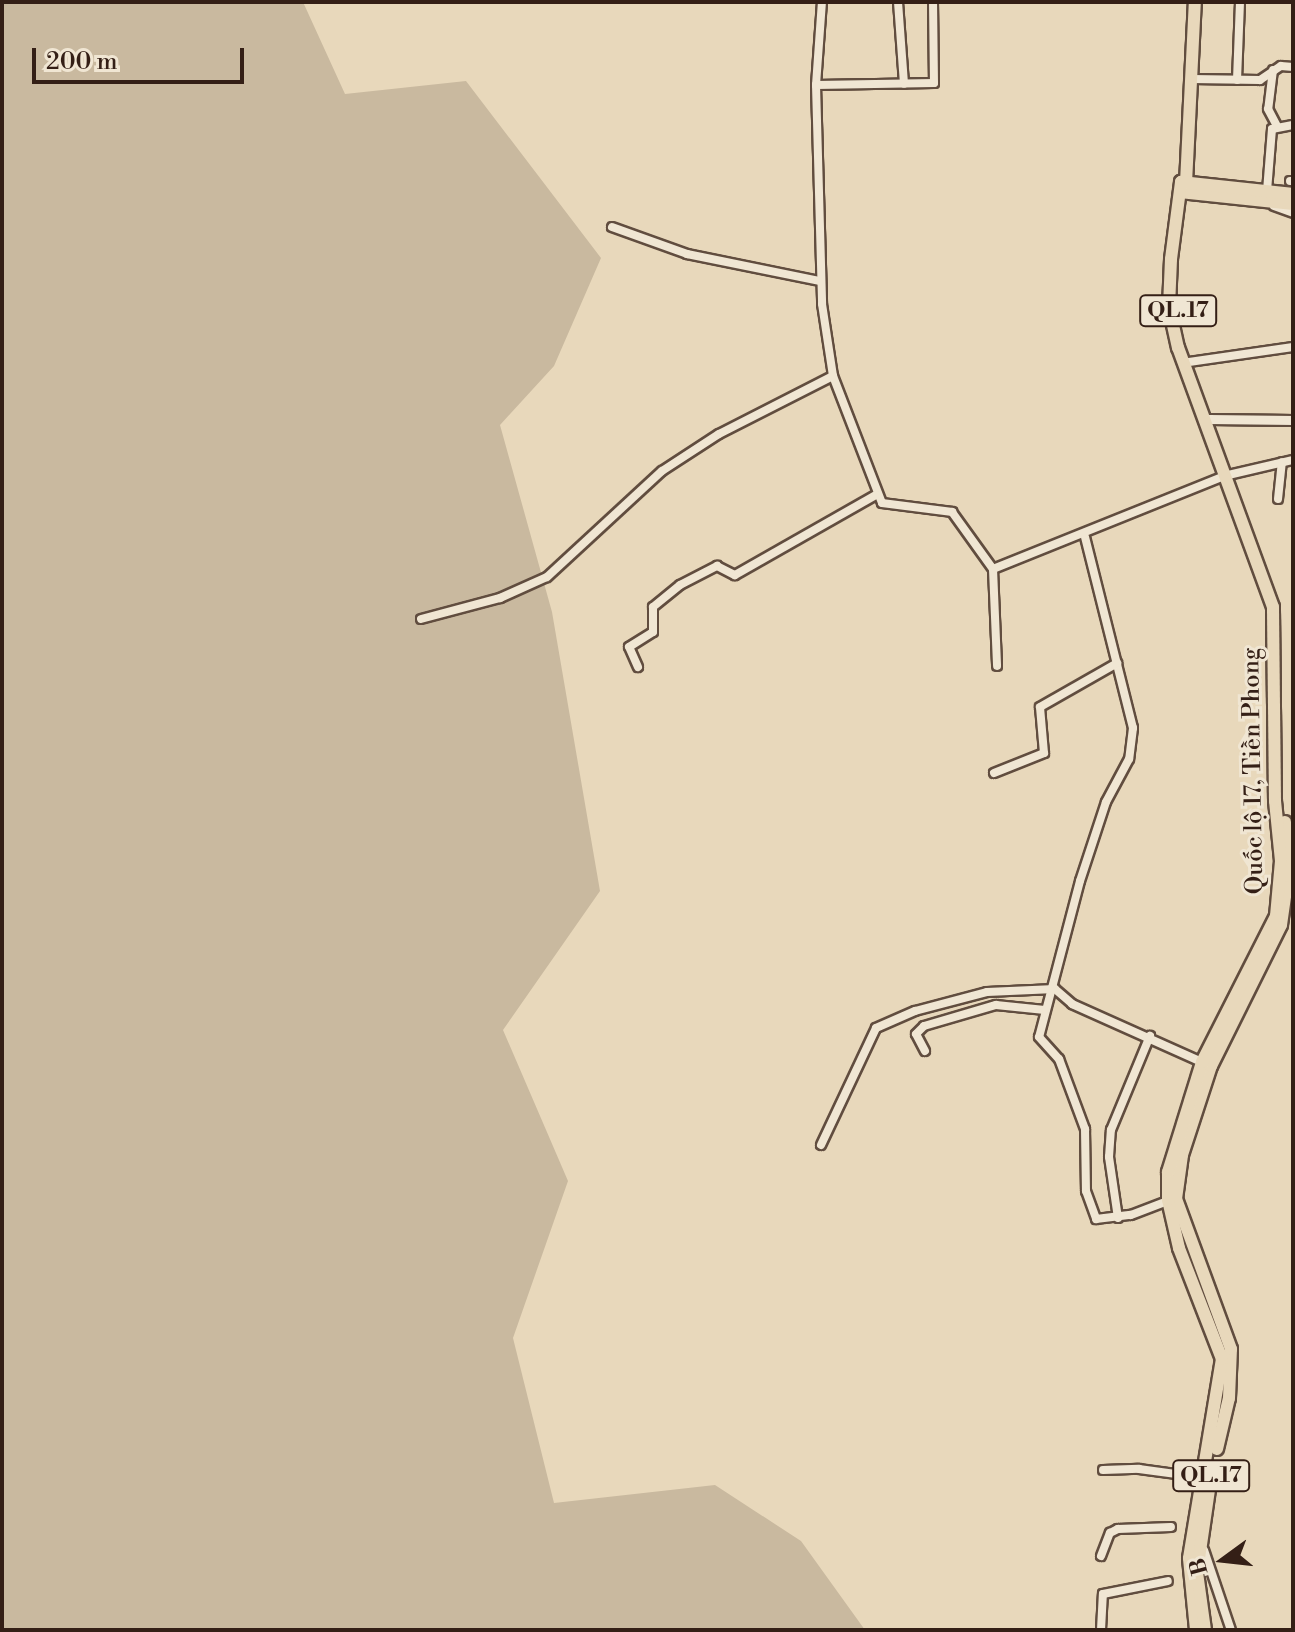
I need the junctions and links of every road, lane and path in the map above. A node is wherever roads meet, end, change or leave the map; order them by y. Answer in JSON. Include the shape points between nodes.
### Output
{"nodes":[{"id":1,"x":822,"y":2,"type":"edge"},
{"id":2,"x":898,"y":2,"type":"edge"},
{"id":3,"x":933,"y":2,"type":"edge"},
{"id":4,"x":1188,"y":2,"type":"edge"},
{"id":5,"x":1195,"y":2,"type":"edge"},
{"id":6,"x":1240,"y":2,"type":"edge"},
{"id":7,"x":1293,"y":67,"type":"edge"},
{"id":8,"x":1273,"y":70,"type":"junction"},
{"id":9,"x":1192,"y":79,"type":"junction"},
{"id":10,"x":1237,"y":80,"type":"junction"},
{"id":11,"x":904,"y":84,"type":"junction"},
{"id":12,"x":816,"y":85,"type":"junction"},
{"id":13,"x":1293,"y":125,"type":"edge"},
{"id":14,"x":1277,"y":126,"type":"junction"},
{"id":15,"x":1292,"y":185,"type":"edge"},
{"id":16,"x":1183,"y":187,"type":"junction"},
{"id":17,"x":1262,"y":196,"type":"junction"},
{"id":18,"x":1293,"y":204,"type":"edge"},
{"id":19,"x":1293,"y":213,"type":"edge"},
{"id":20,"x":612,"y":227,"type":"dead end"},
{"id":21,"x":820,"y":281,"type":"junction"},
{"id":22,"x":1293,"y":347,"type":"edge"},
{"id":23,"x":1189,"y":362,"type":"junction"},
{"id":24,"x":833,"y":376,"type":"junction"},
{"id":25,"x":1293,"y":420,"type":"edge"},
{"id":26,"x":1210,"y":431,"type":"junction"},
{"id":27,"x":1293,"y":460,"type":"edge"},
{"id":28,"x":1282,"y":462,"type":"junction"},
{"id":29,"x":1228,"y":475,"type":"junction"},
{"id":30,"x":876,"y":495,"type":"junction"},
{"id":31,"x":1278,"y":499,"type":"dead end"},
{"id":32,"x":1085,"y":537,"type":"junction"},
{"id":33,"x":993,"y":569,"type":"junction"},
{"id":34,"x":421,"y":619,"type":"dead end"},
{"id":35,"x":1117,"y":663,"type":"junction"},
{"id":36,"x":997,"y":666,"type":"dead end"},
{"id":37,"x":638,"y":667,"type":"dead end"},
{"id":38,"x":994,"y":773,"type":"dead end"},
{"id":39,"x":1055,"y":989,"type":"junction"},
{"id":40,"x":1045,"y":1010,"type":"junction"},
{"id":41,"x":1150,"y":1036,"type":"junction"},
{"id":42,"x":925,"y":1051,"type":"dead end"},
{"id":43,"x":1206,"y":1064,"type":"junction"},
{"id":44,"x":821,"y":1145,"type":"dead end"},
{"id":45,"x":1172,"y":1199,"type":"junction"},
{"id":46,"x":1118,"y":1218,"type":"junction"},
{"id":47,"x":1103,"y":1470,"type":"dead end"},
{"id":48,"x":1206,"y":1478,"type":"junction"},
{"id":49,"x":1171,"y":1527,"type":"dead end"},
{"id":50,"x":1202,"y":1533,"type":"junction"},
{"id":51,"x":1101,"y":1556,"type":"dead end"},
{"id":52,"x":1168,"y":1581,"type":"dead end"},
{"id":53,"x":1101,"y":1630,"type":"edge"},
{"id":54,"x":1196,"y":1630,"type":"edge"},
{"id":55,"x":1205,"y":1630,"type":"edge"},
{"id":56,"x":1231,"y":1630,"type":"edge"}],
"edges":[{"from":1,"to":12,"type":"street"},
{"from":2,"to":11,"type":"street"},
{"from":3,"to":11,"type":"street","via":[[934,83]]},
{"from":4,"to":16,"type":"main road"},
{"from":5,"to":9,"type":"main road"},
{"from":6,"to":10,"type":"street"},
{"from":7,"to":8,"type":"street"},
{"from":8,"to":10,"type":"street","via":[[1260,80]]},
{"from":8,"to":14,"type":"street","via":[[1268,109]]},
{"from":9,"to":10,"type":"street"},
{"from":9,"to":16,"type":"main road"},
{"from":11,"to":12,"type":"street"},
{"from":12,"to":21,"type":"street"},
{"from":13,"to":14,"type":"street"},
{"from":14,"to":17,"type":"street","via":[[1270,137]]},
{"from":15,"to":17,"type":"main road"},
{"from":16,"to":17,"type":"main road"},
{"from":16,"to":23,"type":"main road","number":"QL.17","via":[[1176,278]]},
{"from":16,"to":26,"type":"main road","via":[[1169,307]]},
{"from":17,"to":18,"type":"main road"},
{"from":17,"to":19,"type":"street"},
{"from":20,"to":21,"type":"street","via":[[687,254]]},
{"from":21,"to":24,"type":"street"},
{"from":22,"to":23,"type":"street"},
{"from":23,"to":26,"type":"main road","number":"QL.17"},
{"from":24,"to":30,"type":"street"},
{"from":24,"to":34,"type":"street","via":[[719,434],[662,471],[547,577],[500,598]]},
{"from":25,"to":26,"type":"street"},
{"from":26,"to":29,"type":"main road","number":"QL.17"},
{"from":27,"to":28,"type":"street"},
{"from":28,"to":29,"type":"street"},
{"from":28,"to":31,"type":"street"},
{"from":29,"to":32,"type":"street"},
{"from":29,"to":43,"type":"main road","number":"QL.17","via":[[1281,610],[1280,777],[1288,876],[1281,925]]},
{"from":30,"to":33,"type":"street","via":[[894,508],[952,512]]},
{"from":30,"to":37,"type":"street","via":[[735,575],[717,566],[680,585],[653,607],[653,632],[629,647]]},
{"from":32,"to":33,"type":"street"},
{"from":32,"to":35,"type":"street"},
{"from":33,"to":36,"type":"street"},
{"from":35,"to":38,"type":"street","via":[[1043,704],[1044,753]]},
{"from":35,"to":39,"type":"street","via":[[1133,728],[1129,759],[1099,820]]},
{"from":39,"to":40,"type":"street"},
{"from":39,"to":41,"type":"street","via":[[1072,1004]]},
{"from":39,"to":44,"type":"street","via":[[987,992],[915,1011],[876,1028]]},
{"from":40,"to":42,"type":"street","via":[[996,1005],[924,1026],[916,1034]]},
{"from":40,"to":46,"type":"street","via":[[1039,1037],[1059,1059],[1085,1129],[1086,1191],[1092,1211],[1099,1222]]},
{"from":41,"to":43,"type":"street"},
{"from":41,"to":46,"type":"street","via":[[1111,1130],[1109,1157]]},
{"from":43,"to":45,"type":"main road","number":"QL.17"},
{"from":45,"to":46,"type":"street"},
{"from":45,"to":48,"type":"main road","via":[[1179,1248],[1222,1359]]},
{"from":45,"to":48,"type":"main road","number":"QL.17","via":[[1222,1324],[1232,1368]]},
{"from":47,"to":48,"type":"street"},
{"from":48,"to":50,"type":"main road","number":"QL.17"},
{"from":48,"to":54,"type":"main road","via":[[1189,1558]]},
{"from":49,"to":51,"type":"street","via":[[1118,1529],[1110,1533]]},
{"from":50,"to":55,"type":"main road","number":"QL.17","via":[[1197,1572]]},
{"from":50,"to":56,"type":"street","via":[[1207,1569]]},
{"from":52,"to":53,"type":"street","via":[[1103,1594]]}]}
